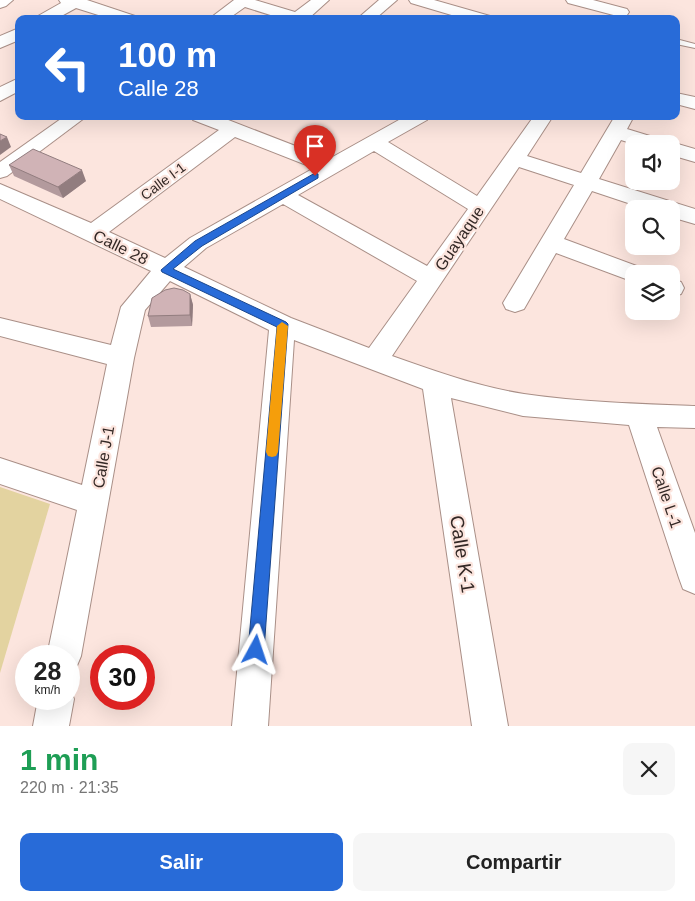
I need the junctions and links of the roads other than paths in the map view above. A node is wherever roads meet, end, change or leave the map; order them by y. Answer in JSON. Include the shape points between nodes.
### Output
{"nodes":[{"id":1,"x":5,"y":0,"type":"edge"},
{"id":2,"x":222,"y":0,"type":"edge"},
{"id":3,"x":321,"y":0,"type":"edge"},
{"id":4,"x":389,"y":0,"type":"edge"},
{"id":5,"x":418,"y":0,"type":"edge"},
{"id":6,"x":574,"y":0,"type":"edge"},
{"id":7,"x":73,"y":1,"type":"edge"},
{"id":8,"x":241,"y":2,"type":"edge"},
{"id":9,"x":0,"y":3,"type":"edge"},
{"id":10,"x":622,"y":10,"type":"edge"},
{"id":11,"x":50,"y":15,"type":"edge"},
{"id":12,"x":117,"y":15,"type":"edge"},
{"id":13,"x":223,"y":15,"type":"edge"},
{"id":14,"x":287,"y":15,"type":"edge"},
{"id":15,"x":302,"y":15,"type":"edge"},
{"id":16,"x":370,"y":15,"type":"edge"},
{"id":17,"x":470,"y":15,"type":"edge"},
{"id":18,"x":15,"y":35,"type":"edge"},
{"id":19,"x":680,"y":42,"type":"edge"},
{"id":20,"x":0,"y":43,"type":"edge"},
{"id":21,"x":695,"y":46,"type":"edge"},
{"id":22,"x":15,"y":86,"type":"edge"},
{"id":23,"x":0,"y":95,"type":"edge"},
{"id":24,"x":680,"y":99,"type":"edge"},
{"id":25,"x":695,"y":103,"type":"edge"},
{"id":26,"x":72,"y":120,"type":"edge"},
{"id":27,"x":210,"y":120,"type":"edge"},
{"id":28,"x":406,"y":120,"type":"edge"},
{"id":29,"x":541,"y":120,"type":"edge"},
{"id":30,"x":620,"y":124,"type":"edge"},
{"id":31,"x":233,"y":129,"type":"junction"},
{"id":32,"x":640,"y":135,"type":"edge"},
{"id":33,"x":374,"y":142,"type":"junction"},
{"id":34,"x":680,"y":151,"type":"edge"},
{"id":35,"x":695,"y":156,"type":"edge"},
{"id":36,"x":514,"y":158,"type":"junction"},
{"id":37,"x":331,"y":167,"type":"junction"},
{"id":38,"x":0,"y":172,"type":"edge"},
{"id":39,"x":588,"y":183,"type":"junction"},
{"id":40,"x":0,"y":191,"type":"edge"},
{"id":41,"x":283,"y":195,"type":"junction"},
{"id":42,"x":642,"y":200,"type":"edge"},
{"id":43,"x":480,"y":207,"type":"junction"},
{"id":44,"x":680,"y":212,"type":"edge"},
{"id":45,"x":695,"y":217,"type":"edge"},
{"id":46,"x":93,"y":233,"type":"junction"},
{"id":47,"x":552,"y":243,"type":"junction"},
{"id":48,"x":166,"y":270,"type":"junction"},
{"id":49,"x":625,"y":271,"type":"edge"},
{"id":50,"x":431,"y":279,"type":"junction"},
{"id":51,"x":515,"y":303,"type":"dead end"},
{"id":52,"x":282,"y":324,"type":"junction"},
{"id":53,"x":0,"y":327,"type":"edge"},
{"id":54,"x":121,"y":358,"type":"junction"},
{"id":55,"x":375,"y":360,"type":"junction"},
{"id":56,"x":435,"y":383,"type":"junction"},
{"id":57,"x":639,"y":416,"type":"junction"},
{"id":58,"x":692,"y":416,"type":"edge"},
{"id":59,"x":0,"y":471,"type":"edge"},
{"id":60,"x":94,"y":502,"type":"junction"},
{"id":61,"x":695,"y":578,"type":"edge"},
{"id":62,"x":66,"y":645,"type":"edge"},
{"id":63,"x":54,"y":710,"type":"edge"},
{"id":64,"x":51,"y":726,"type":"edge"},
{"id":65,"x":250,"y":726,"type":"edge"},
{"id":66,"x":490,"y":726,"type":"edge"}],
"edges":[{"from":1,"to":9,"type":"street"},
{"from":2,"to":8,"type":"street"},
{"from":3,"to":15,"type":"street"},
{"from":4,"to":16,"type":"street"},
{"from":5,"to":17,"type":"street"},
{"from":6,"to":10,"type":"street"},
{"from":7,"to":11,"type":"street"},
{"from":7,"to":12,"type":"street"},
{"from":8,"to":13,"type":"street"},
{"from":8,"to":14,"type":"street"},
{"from":18,"to":20,"type":"street"},
{"from":19,"to":21,"type":"lane"},
{"from":22,"to":23,"type":"street"},
{"from":24,"to":25,"type":"street"},
{"from":26,"to":38,"type":"street"},
{"from":27,"to":31,"type":"street"},
{"from":28,"to":33,"type":"street"},
{"from":29,"to":36,"type":"street","name":"Guayaque"},
{"from":30,"to":32,"type":"street"},
{"from":30,"to":39,"type":"street"},
{"from":31,"to":37,"type":"street"},
{"from":31,"to":46,"type":"street","name":"Calle I-1"},
{"from":33,"to":37,"type":"street"},
{"from":33,"to":43,"type":"street"},
{"from":34,"to":35,"type":"street"},
{"from":36,"to":39,"type":"street"},
{"from":36,"to":43,"type":"street","name":"Guayaque"},
{"from":37,"to":41,"type":"street"},
{"from":39,"to":42,"type":"street"},
{"from":39,"to":47,"type":"street"},
{"from":40,"to":46,"type":"street","name":"Calle 28"},
{"from":41,"to":48,"type":"street","via":[[198,243]]},
{"from":41,"to":50,"type":"street"},
{"from":43,"to":50,"type":"street","name":"Guayaque"},
{"from":44,"to":45,"type":"street"},
{"from":46,"to":48,"type":"street","name":"Calle 28"},
{"from":47,"to":49,"type":"street"},
{"from":47,"to":51,"type":"street"},
{"from":48,"to":52,"type":"street","name":"Calle 28"},
{"from":48,"to":54,"type":"street","name":"Calle J-1","via":[[133,307]]},
{"from":50,"to":55,"type":"street","name":"Guayaque"},
{"from":52,"to":55,"type":"street","name":"Calle 28"},
{"from":52,"to":65,"type":"street"},
{"from":53,"to":54,"type":"street"},
{"from":54,"to":60,"type":"street","name":"Calle J-1"},
{"from":55,"to":56,"type":"street","name":"Calle 28"},
{"from":56,"to":57,"type":"street","via":[[524,405]]},
{"from":56,"to":66,"type":"street","name":"Calle K-1"},
{"from":57,"to":58,"type":"street"},
{"from":57,"to":61,"type":"street","name":"Calle L-1"},
{"from":59,"to":60,"type":"street"},
{"from":60,"to":62,"type":"street","name":"Calle J-1"},
{"from":63,"to":64,"type":"street"}]}
